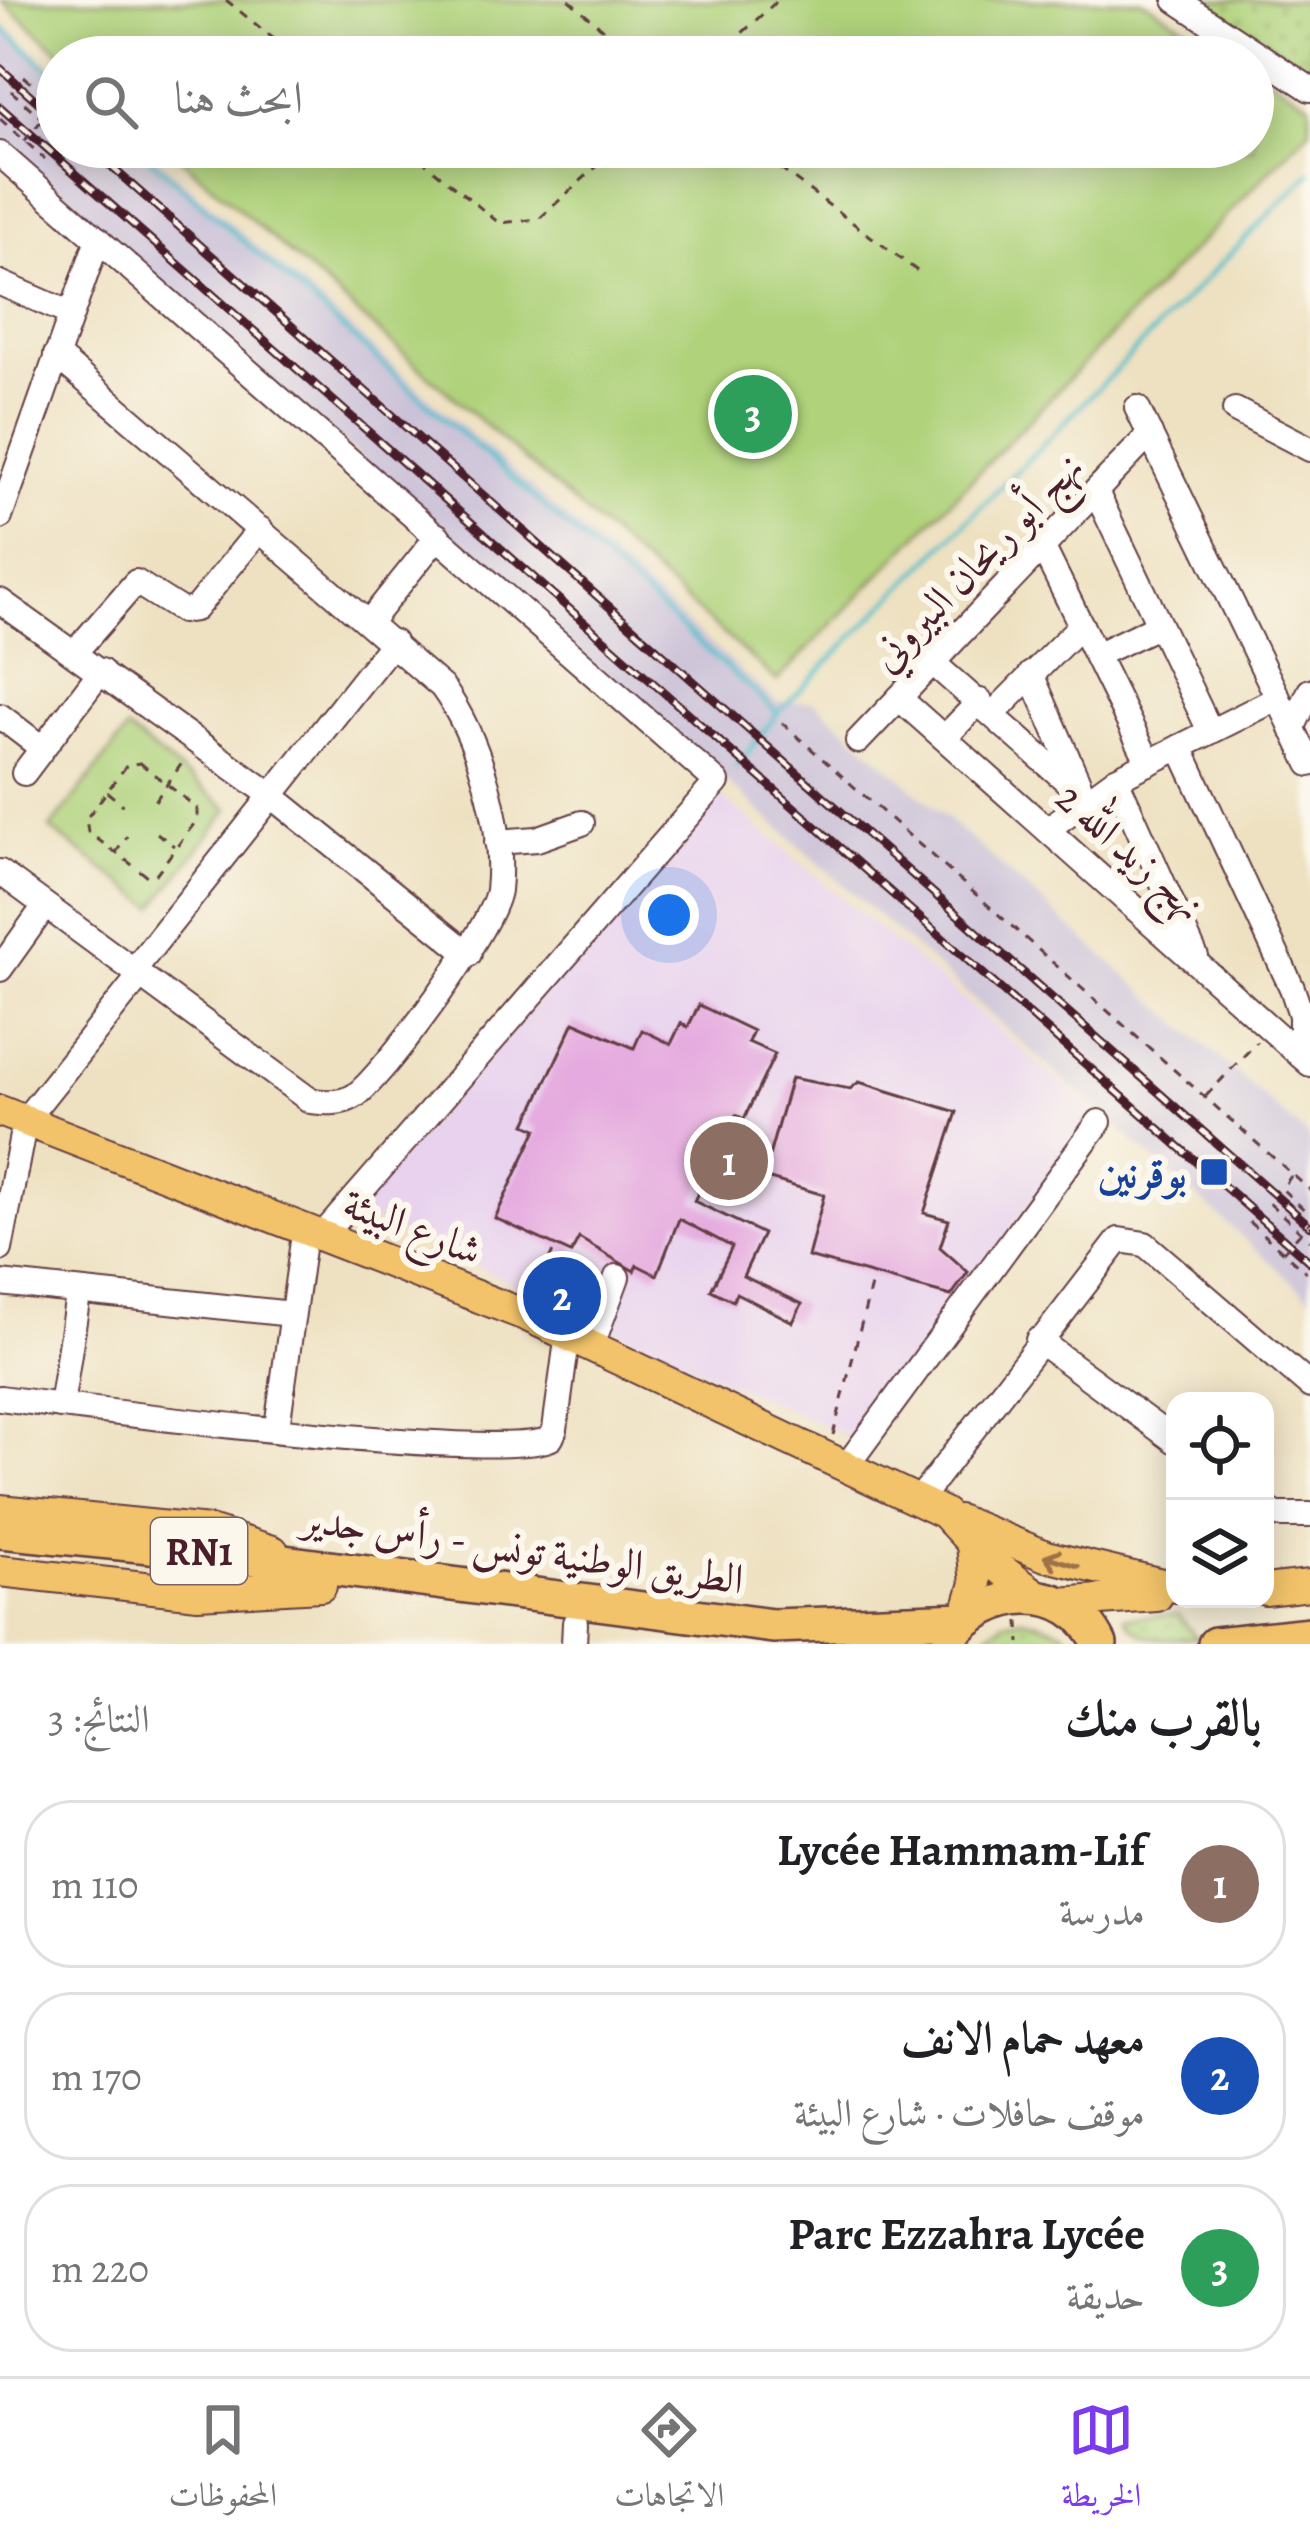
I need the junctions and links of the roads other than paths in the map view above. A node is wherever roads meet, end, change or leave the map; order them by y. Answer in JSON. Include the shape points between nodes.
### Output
{"nodes":[{"id":1,"x":1176,"y":0,"type":"edge"},
{"id":2,"x":1231,"y":36,"type":"edge"},
{"id":3,"x":1274,"y":64,"type":"edge"},
{"id":4,"x":1310,"y":88,"type":"edge"},
{"id":5,"x":0,"y":154,"type":"edge"},
{"id":6,"x":98,"y":239,"type":"junction"},
{"id":7,"x":0,"y":283,"type":"edge"},
{"id":8,"x":71,"y":314,"type":"junction"},
{"id":9,"x":56,"y":355,"type":"junction"},
{"id":10,"x":1137,"y":407,"type":"dead end"},
{"id":11,"x":1235,"y":410,"type":"dead end"},
{"id":12,"x":1150,"y":434,"type":"junction"},
{"id":13,"x":1310,"y":449,"type":"edge"},
{"id":14,"x":1096,"y":492,"type":"junction"},
{"id":15,"x":0,"y":517,"type":"edge"},
{"id":16,"x":260,"y":529,"type":"junction"},
{"id":17,"x":437,"y":536,"type":"junction"},
{"id":18,"x":1043,"y":548,"type":"junction"},
{"id":19,"x":0,"y":602,"type":"edge"},
{"id":20,"x":369,"y":622,"type":"junction"},
{"id":21,"x":1159,"y":625,"type":"junction"},
{"id":22,"x":1082,"y":626,"type":"junction"},
{"id":23,"x":393,"y":642,"type":"junction"},
{"id":24,"x":76,"y":651,"type":"junction"},
{"id":25,"x":1096,"y":655,"type":"junction"},
{"id":26,"x":933,"y":663,"type":"junction"},
{"id":27,"x":101,"y":671,"type":"junction"},
{"id":28,"x":1030,"y":674,"type":"junction"},
{"id":29,"x":1310,"y":691,"type":"edge"},
{"id":30,"x":899,"y":698,"type":"junction"},
{"id":31,"x":1278,"y":698,"type":"junction"},
{"id":32,"x":987,"y":707,"type":"junction"},
{"id":33,"x":0,"y":716,"type":"edge"},
{"id":34,"x":1292,"y":729,"type":"junction"},
{"id":35,"x":1210,"y":731,"type":"junction"},
{"id":36,"x":945,"y":737,"type":"junction"},
{"id":37,"x":858,"y":741,"type":"dead end"},
{"id":38,"x":1180,"y":747,"type":"junction"},
{"id":39,"x":42,"y":748,"type":"junction"},
{"id":40,"x":1149,"y":763,"type":"junction"},
{"id":41,"x":1310,"y":764,"type":"edge"},
{"id":42,"x":23,"y":773,"type":"dead end"},
{"id":43,"x":1116,"y":779,"type":"junction"},
{"id":44,"x":271,"y":795,"type":"junction"},
{"id":45,"x":1084,"y":797,"type":"junction"},
{"id":46,"x":582,"y":824,"type":"dead end"},
{"id":47,"x":1049,"y":828,"type":"junction"},
{"id":48,"x":496,"y":842,"type":"junction"},
{"id":49,"x":0,"y":872,"type":"edge"},
{"id":50,"x":45,"y":906,"type":"junction"},
{"id":51,"x":469,"y":954,"type":"junction"},
{"id":52,"x":1201,"y":968,"type":"junction"},
{"id":53,"x":0,"y":969,"type":"edge"},
{"id":54,"x":136,"y":974,"type":"junction"},
{"id":55,"x":1306,"y":1060,"type":"edge"},
{"id":56,"x":12,"y":1115,"type":"edge"},
{"id":57,"x":1100,"y":1122,"type":"dead end"},
{"id":58,"x":313,"y":1232,"type":"junction"},
{"id":59,"x":0,"y":1249,"type":"edge"},
{"id":60,"x":617,"y":1277,"type":"dead end"},
{"id":61,"x":0,"y":1282,"type":"edge"},
{"id":62,"x":77,"y":1294,"type":"junction"},
{"id":63,"x":292,"y":1314,"type":"junction"},
{"id":64,"x":580,"y":1340,"type":"junction"},
{"id":65,"x":1038,"y":1340,"type":"junction"},
{"id":66,"x":1310,"y":1387,"type":"edge"},
{"id":67,"x":0,"y":1398,"type":"edge"},
{"id":68,"x":61,"y":1406,"type":"junction"},
{"id":69,"x":277,"y":1427,"type":"junction"},
{"id":70,"x":1166,"y":1434,"type":"edge"},
{"id":71,"x":836,"y":1464,"type":"junction"},
{"id":72,"x":931,"y":1507,"type":"junction"},
{"id":73,"x":2,"y":1512,"type":"edge"},
{"id":74,"x":1274,"y":1514,"type":"edge"},
{"id":75,"x":1310,"y":1515,"type":"edge"},
{"id":76,"x":972,"y":1545,"type":"junction"},
{"id":77,"x":72,"y":1548,"type":"junction"},
{"id":78,"x":0,"y":1550,"type":"edge"},
{"id":79,"x":0,"y":1571,"type":"edge"},
{"id":80,"x":323,"y":1577,"type":"junction"},
{"id":81,"x":1310,"y":1585,"type":"edge"},
{"id":82,"x":1166,"y":1589,"type":"edge"},
{"id":83,"x":1274,"y":1589,"type":"edge"},
{"id":84,"x":1166,"y":1592,"type":"edge"},
{"id":85,"x":1039,"y":1606,"type":"junction"},
{"id":86,"x":959,"y":1627,"type":"edge"},
{"id":87,"x":575,"y":1634,"type":"edge"},
{"id":88,"x":1310,"y":1634,"type":"edge"},
{"id":89,"x":1097,"y":1638,"type":"edge"},
{"id":90,"x":1227,"y":1643,"type":"edge"},
{"id":91,"x":722,"y":1644,"type":"edge"},
{"id":92,"x":1133,"y":1644,"type":"edge"}],
"edges":[{"from":1,"to":2,"type":"street"},
{"from":3,"to":4,"type":"street"},
{"from":5,"to":6,"type":"street"},
{"from":6,"to":8,"type":"street"},
{"from":6,"to":17,"type":"street"},
{"from":7,"to":8,"type":"street"},
{"from":8,"to":9,"type":"street"},
{"from":9,"to":15,"type":"street"},
{"from":9,"to":16,"type":"street"},
{"from":10,"to":12,"type":"street"},
{"from":11,"to":13,"type":"street"},
{"from":12,"to":14,"type":"street","name":"نهج أبو ريحان البيروني"},
{"from":12,"to":31,"type":"street"},
{"from":14,"to":18,"type":"street","name":"نهج أبو ريحان البيروني"},
{"from":14,"to":21,"type":"street"},
{"from":16,"to":20,"type":"street"},
{"from":16,"to":24,"type":"street","via":[[195,609],[182,611],[136,582]]},
{"from":17,"to":20,"type":"street"},
{"from":17,"to":58,"type":"street","via":[[716,784]]},
{"from":18,"to":22,"type":"street"},
{"from":18,"to":26,"type":"street","name":"نهج أبو ريحان البيروني"},
{"from":19,"to":24,"type":"street"},
{"from":20,"to":23,"type":"street"},
{"from":21,"to":25,"type":"street"},
{"from":21,"to":35,"type":"street"},
{"from":22,"to":25,"type":"street"},
{"from":22,"to":28,"type":"street"},
{"from":23,"to":44,"type":"street"},
{"from":23,"to":48,"type":"street","via":[[461,712]]},
{"from":24,"to":27,"type":"street"},
{"from":25,"to":40,"type":"street"},
{"from":26,"to":30,"type":"street","name":"نهج أبو ريحان البيروني"},
{"from":26,"to":32,"type":"street"},
{"from":27,"to":39,"type":"street"},
{"from":27,"to":44,"type":"street"},
{"from":28,"to":32,"type":"street"},
{"from":28,"to":45,"type":"street"},
{"from":29,"to":34,"type":"street"},
{"from":30,"to":36,"type":"street","name":"نهج زيد الله 2"},
{"from":30,"to":37,"type":"street","name":"نهج أبو ريحان البيروني"},
{"from":31,"to":34,"type":"street"},
{"from":31,"to":35,"type":"street"},
{"from":32,"to":36,"type":"street"},
{"from":32,"to":45,"type":"street"},
{"from":33,"to":39,"type":"street"},
{"from":34,"to":41,"type":"street"},
{"from":35,"to":38,"type":"street"},
{"from":36,"to":47,"type":"street","name":"نهج زيد الله 2"},
{"from":38,"to":40,"type":"street"},
{"from":38,"to":55,"type":"street","via":[[1292,988]]},
{"from":39,"to":42,"type":"street"},
{"from":40,"to":43,"type":"street"},
{"from":43,"to":45,"type":"street"},
{"from":43,"to":52,"type":"street"},
{"from":44,"to":51,"type":"street"},
{"from":44,"to":54,"type":"street"},
{"from":45,"to":47,"type":"street"},
{"from":46,"to":48,"type":"street"},
{"from":47,"to":52,"type":"street","name":"نهج زيد الله 2"},
{"from":48,"to":51,"type":"street","via":[[494,910]]},
{"from":49,"to":50,"type":"street"},
{"from":50,"to":53,"type":"street"},
{"from":50,"to":54,"type":"street"},
{"from":51,"to":54,"type":"street","via":[[360,1091],[327,1103],[311,1101]]},
{"from":52,"to":55,"type":"street","name":"نهج زيد الله 2"},
{"from":54,"to":56,"type":"street"},
{"from":56,"to":58,"type":"main road","name":"شارع البيئة"},
{"from":56,"to":59,"type":"street"},
{"from":57,"to":71,"type":"street"},
{"from":58,"to":63,"type":"street"},
{"from":58,"to":64,"type":"main road","name":"شارع البيئة"},
{"from":60,"to":64,"type":"street"},
{"from":61,"to":62,"type":"street"},
{"from":62,"to":63,"type":"street"},
{"from":62,"to":68,"type":"street"},
{"from":63,"to":69,"type":"street"},
{"from":64,"to":69,"type":"street","via":[[544,1443],[444,1444]]},
{"from":64,"to":71,"type":"main road","name":"شارع البيئة"},
{"from":65,"to":66,"type":"street","via":[[1119,1240],[1130,1238]]},
{"from":65,"to":70,"type":"street"},
{"from":65,"to":72,"type":"street"},
{"from":67,"to":68,"type":"street"},
{"from":68,"to":69,"type":"street"},
{"from":71,"to":72,"type":"main road","name":"شارع البيئة"},
{"from":72,"to":76,"type":"main road","name":"شارع البيئة"},
{"from":82,"to":72,"type":"main road","one_way":true,"via":[[1046,1556]]},
{"from":73,"to":77,"type":"highway","name":"الطريق الوطنية تونس - رأس جدير","number":"RN1"},
{"from":73,"to":80,"type":"main road","via":[[209,1531]]},
{"from":74,"to":75,"type":"street"},
{"from":76,"to":85,"type":"main road","name":"شارع البيئة"},
{"from":76,"to":86,"type":"main road","via":[[976,1583]]},
{"from":77,"to":78,"type":"highway","name":"الطريق الوطنية تونس - رأس جدير","number":"RN1"},
{"from":77,"to":80,"type":"highway","name":"الطريق الوطنية تونس - رأس جدير","number":"RN1"},
{"from":79,"to":80,"type":"main road","via":[[198,1593]]},
{"from":80,"to":86,"type":"highway","name":"الطريق الوطنية تونس - رأس جدير","number":"RN1","via":[[773,1626]]},
{"from":80,"to":87,"type":"highway","name":"الطريق الوطنية تونس - رأس جدير","number":"RN1"},
{"from":81,"to":83,"type":"main road"},
{"from":84,"to":85,"type":"main road","number":"RN1"},
{"from":85,"to":86,"type":"highway","number":"RN1","via":[[1013,1596]]},
{"from":85,"to":89,"type":"highway"},
{"from":87,"to":91,"type":"highway","name":"الطريق الوطنية تونس - رأس جدير","number":"RN1"},
{"from":88,"to":90,"type":"highway"},
{"from":89,"to":92,"type":"highway"}]}
